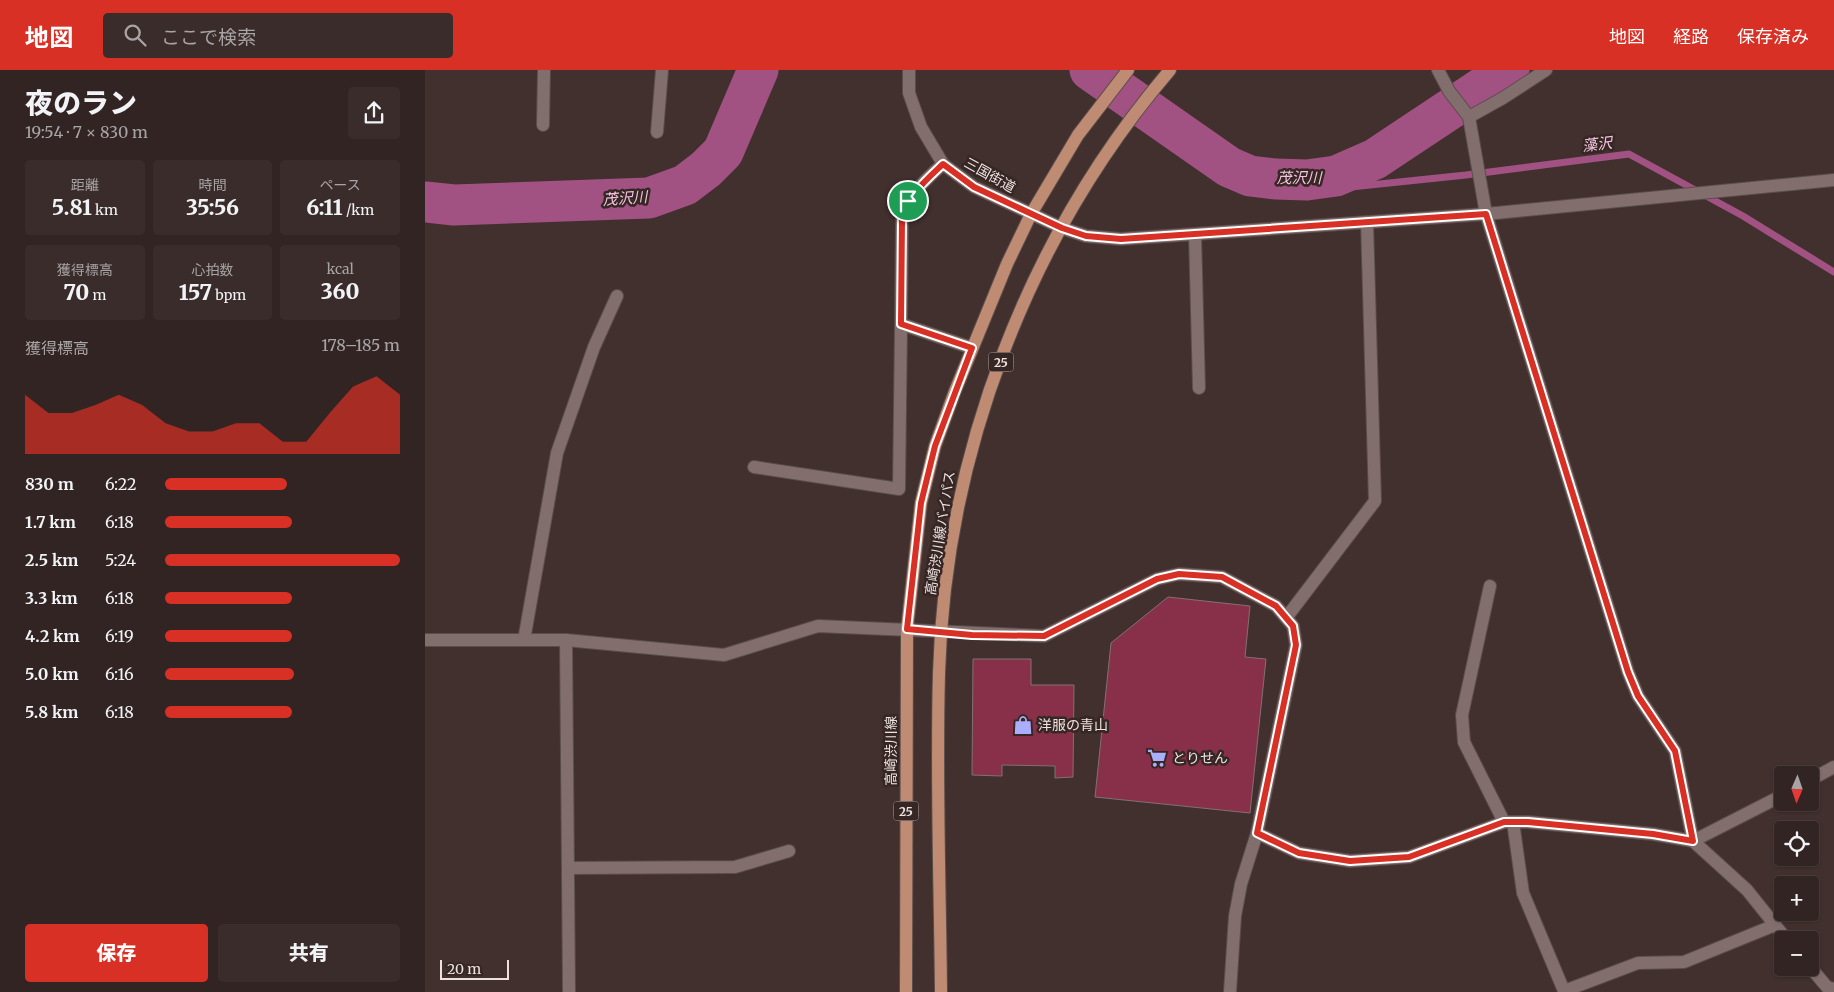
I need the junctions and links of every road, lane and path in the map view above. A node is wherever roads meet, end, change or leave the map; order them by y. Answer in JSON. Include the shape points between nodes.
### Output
{"nodes":[{"id":1,"x":544,"y":70,"type":"edge"},
{"id":2,"x":662,"y":70,"type":"edge"},
{"id":3,"x":909,"y":70,"type":"edge"},
{"id":4,"x":1170,"y":70,"type":"edge"},
{"id":5,"x":1439,"y":70,"type":"edge"},
{"id":6,"x":1546,"y":70,"type":"edge"},
{"id":7,"x":1127,"y":71,"type":"edge"},
{"id":8,"x":1469,"y":117,"type":"junction"},
{"id":9,"x":543,"y":125,"type":"dead end"},
{"id":10,"x":657,"y":132,"type":"dead end"},
{"id":11,"x":943,"y":164,"type":"junction"},
{"id":12,"x":1834,"y":180,"type":"edge"},
{"id":13,"x":1031,"y":214,"type":"junction"},
{"id":14,"x":1486,"y":214,"type":"junction"},
{"id":15,"x":1367,"y":222,"type":"junction"},
{"id":16,"x":1062,"y":228,"type":"junction"},
{"id":17,"x":1195,"y":234,"type":"junction"},
{"id":18,"x":617,"y":296,"type":"dead end"},
{"id":19,"x":901,"y":324,"type":"junction"},
{"id":20,"x":972,"y":348,"type":"junction"},
{"id":21,"x":1199,"y":388,"type":"dead end"},
{"id":22,"x":754,"y":467,"type":"dead end"},
{"id":23,"x":1490,"y":586,"type":"dead end"},
{"id":24,"x":1286,"y":618,"type":"junction"},
{"id":25,"x":907,"y":629,"type":"junction"},
{"id":26,"x":941,"y":632,"type":"junction"},
{"id":27,"x":425,"y":640,"type":"edge"},
{"id":28,"x":524,"y":640,"type":"junction"},
{"id":29,"x":566,"y":640,"type":"junction"},
{"id":30,"x":1834,"y":767,"type":"edge"},
{"id":31,"x":1819,"y":775,"type":"edge"},
{"id":32,"x":1774,"y":800,"type":"edge"},
{"id":33,"x":1509,"y":822,"type":"junction"},
{"id":34,"x":1257,"y":833,"type":"junction"},
{"id":35,"x":1693,"y":841,"type":"junction"},
{"id":36,"x":789,"y":851,"type":"dead end"},
{"id":37,"x":568,"y":868,"type":"junction"},
{"id":38,"x":1775,"y":925,"type":"junction"},
{"id":39,"x":1780,"y":931,"type":"edge"},
{"id":40,"x":1818,"y":976,"type":"edge"},
{"id":41,"x":1834,"y":989,"type":"edge"},
{"id":42,"x":569,"y":992,"type":"edge"},
{"id":43,"x":906,"y":992,"type":"edge"},
{"id":44,"x":941,"y":992,"type":"edge"},
{"id":45,"x":1230,"y":992,"type":"edge"}],
"edges":[{"from":1,"to":9,"type":"street"},
{"from":2,"to":10,"type":"street"},
{"from":3,"to":11,"type":"street","name":"三国街道","via":[[909,92],[921,127]]},
{"from":4,"to":16,"type":"main road","name":"高崎渋川線バイパス","number":"25","via":[[1131,116],[1081,191]]},
{"from":5,"to":8,"type":"street","via":[[1449,91]]},
{"from":6,"to":8,"type":"street"},
{"from":7,"to":13,"type":"main road","name":"高崎渋川線バイパス","number":"25","via":[[1058,166]]},
{"from":8,"to":14,"type":"street"},
{"from":11,"to":13,"type":"street","name":"三国街道","via":[[974,187]]},
{"from":11,"to":19,"type":"street","via":[[915,192],[904,210]]},
{"from":12,"to":14,"type":"street","name":"三国街道"},
{"from":13,"to":16,"type":"street","name":"三国街道"},
{"from":13,"to":20,"type":"main road","name":"高崎渋川線バイパス","number":"25"},
{"from":14,"to":15,"type":"street","name":"三国街道"},
{"from":14,"to":35,"type":"street","via":[[1628,672],[1638,696],[1675,751]]},
{"from":15,"to":17,"type":"street","name":"三国街道"},
{"from":15,"to":24,"type":"street","via":[[1375,501]]},
{"from":16,"to":17,"type":"street","name":"三国街道","via":[[1086,236],[1121,239]]},
{"from":16,"to":26,"type":"main road","name":"高崎渋川線バイパス","number":"25","via":[[1023,306],[965,467]]},
{"from":17,"to":21,"type":"street"},
{"from":18,"to":28,"type":"street","via":[[593,347],[557,453]]},
{"from":19,"to":20,"type":"street"},
{"from":19,"to":22,"type":"street","via":[[899,489]]},
{"from":20,"to":25,"type":"main road","name":"高崎渋川線バイパス","number":"25","via":[[935,446],[921,503]]},
{"from":23,"to":33,"type":"street","via":[[1462,715],[1464,742]]},
{"from":24,"to":26,"type":"street","via":[[1276,606],[1222,577],[1179,574],[1157,579],[1044,636]]},
{"from":24,"to":34,"type":"street","via":[[1293,626],[1296,645]]},
{"from":25,"to":26,"type":"street"},
{"from":25,"to":29,"type":"street","via":[[818,626],[724,655]]},
{"from":25,"to":43,"type":"main road","name":"高崎渋川線","number":"25"},
{"from":26,"to":44,"type":"main road","number":"25"},
{"from":27,"to":28,"type":"street"},
{"from":28,"to":29,"type":"street"},
{"from":29,"to":37,"type":"street"},
{"from":30,"to":31,"type":"street"},
{"from":32,"to":35,"type":"street"},
{"from":33,"to":34,"type":"street","via":[[1409,857],[1350,861],[1299,853]]},
{"from":33,"to":35,"type":"street","via":[[1653,834]]},
{"from":33,"to":38,"type":"street","via":[[1523,893],[1564,991],[1638,963],[1684,962]]},
{"from":34,"to":45,"type":"street","via":[[1235,916]]},
{"from":35,"to":38,"type":"street","via":[[1747,890]]},
{"from":36,"to":37,"type":"street","via":[[735,867]]},
{"from":37,"to":42,"type":"street"},
{"from":38,"to":39,"type":"street"},
{"from":40,"to":41,"type":"street","via":[[1827,987]]}]}
